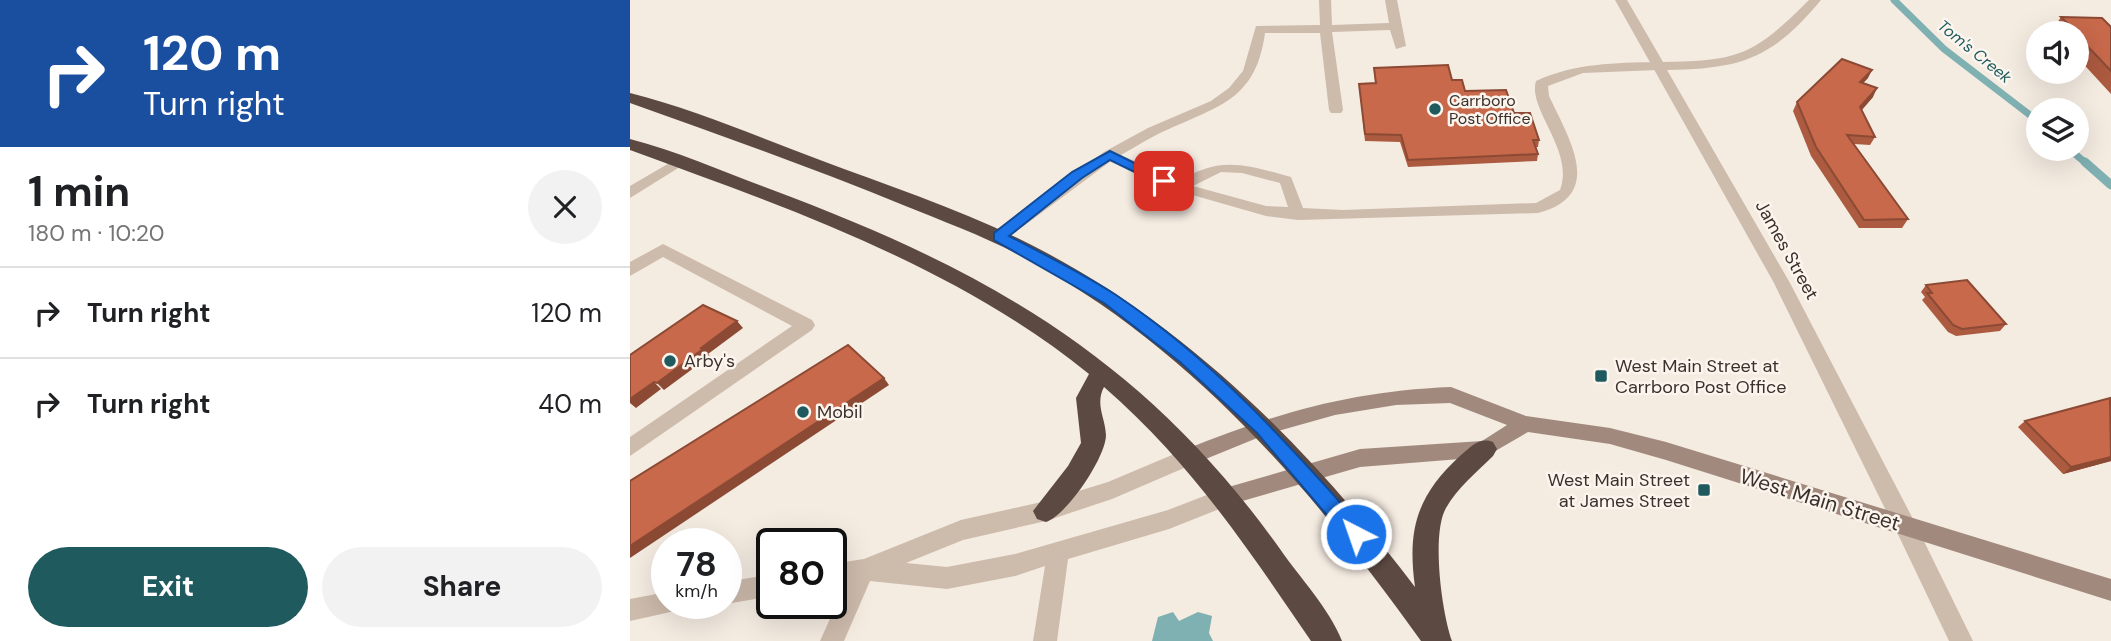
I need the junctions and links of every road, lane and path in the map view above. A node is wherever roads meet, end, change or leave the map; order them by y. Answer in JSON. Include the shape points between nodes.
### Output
{"nodes":[{"id":1,"x":1325,"y":0,"type":"edge"},
{"id":2,"x":1391,"y":0,"type":"edge"},
{"id":3,"x":1621,"y":0,"type":"edge"},
{"id":4,"x":1815,"y":0,"type":"edge"},
{"id":5,"x":1395,"y":26,"type":"junction"},
{"id":6,"x":1326,"y":29,"type":"junction"},
{"id":7,"x":1400,"y":46,"type":"dead end"},
{"id":8,"x":1657,"y":66,"type":"junction"},
{"id":9,"x":630,"y":98,"type":"edge"},
{"id":10,"x":1336,"y":110,"type":"dead end"},
{"id":11,"x":630,"y":144,"type":"edge"},
{"id":12,"x":1110,"y":155,"type":"junction"},
{"id":13,"x":678,"y":162,"type":"junction"},
{"id":14,"x":1180,"y":187,"type":"junction"},
{"id":15,"x":630,"y":193,"type":"edge"},
{"id":16,"x":1298,"y":215,"type":"junction"},
{"id":17,"x":999,"y":236,"type":"junction"},
{"id":18,"x":630,"y":270,"type":"edge"},
{"id":19,"x":1101,"y":372,"type":"junction"},
{"id":20,"x":1525,"y":424,"type":"junction"},
{"id":21,"x":1263,"y":427,"type":"junction"},
{"id":22,"x":630,"y":448,"type":"edge"},
{"id":23,"x":1485,"y":449,"type":"junction"},
{"id":24,"x":1191,"y":456,"type":"junction"},
{"id":25,"x":1303,"y":472,"type":"junction"},
{"id":26,"x":1225,"y":497,"type":"junction"},
{"id":27,"x":1046,"y":510,"type":"junction"},
{"id":28,"x":1905,"y":526,"type":"junction"},
{"id":29,"x":1058,"y":552,"type":"junction"},
{"id":30,"x":864,"y":570,"type":"junction"},
{"id":31,"x":847,"y":573,"type":"edge"},
{"id":32,"x":2111,"y":590,"type":"edge"},
{"id":33,"x":651,"y":606,"type":"edge"},
{"id":34,"x":630,"y":610,"type":"edge"},
{"id":35,"x":1438,"y":640,"type":"edge"},
{"id":36,"x":832,"y":641,"type":"edge"},
{"id":37,"x":1045,"y":641,"type":"edge"},
{"id":38,"x":1328,"y":641,"type":"edge"},
{"id":39,"x":1961,"y":641,"type":"edge"}],
"edges":[{"from":1,"to":6,"type":"street"},
{"from":2,"to":5,"type":"street"},
{"from":3,"to":8,"type":"street","name":"James Street"},
{"from":4,"to":8,"type":"street","via":[[1766,46],[1746,57],[1726,63]]},
{"from":5,"to":6,"type":"street"},
{"from":5,"to":7,"type":"street"},
{"from":6,"to":10,"type":"street"},
{"from":6,"to":12,"type":"street","via":[[1260,29],[1258,50],[1234,91]]},
{"from":8,"to":16,"type":"street","via":[[1579,68],[1541,84],[1572,169],[1568,190],[1554,202],[1538,208]]},
{"from":8,"to":28,"type":"street","name":"James Street","via":[[1783,283]]},
{"from":9,"to":17,"type":"highway"},
{"from":11,"to":13,"type":"highway"},
{"from":12,"to":14,"type":"street"},
{"from":12,"to":17,"type":"street"},
{"from":13,"to":15,"type":"street"},
{"from":13,"to":19,"type":"highway","via":[[933,264],[1037,324]]},
{"from":14,"to":16,"type":"street"},
{"from":14,"to":16,"type":"street","via":[[1206,169],[1225,165],[1286,180]]},
{"from":17,"to":21,"type":"highway","via":[[1110,299],[1199,368]]},
{"from":18,"to":22,"type":"street","via":[[663,250],[806,325]]},
{"from":19,"to":24,"type":"highway"},
{"from":19,"to":27,"type":"highway","via":[[1087,398],[1093,444],[1077,474]]},
{"from":20,"to":21,"type":"main road","name":"West Main Street","via":[[1451,395],[1396,397],[1335,407]]},
{"from":20,"to":23,"type":"main road"},
{"from":20,"to":28,"type":"main road","name":"West Main Street","via":[[1610,436]]},
{"from":21,"to":24,"type":"main road","name":"West Main Street"},
{"from":21,"to":25,"type":"highway"},
{"from":23,"to":25,"type":"main road","via":[[1360,458]]},
{"from":23,"to":35,"type":"highway","via":[[1446,486],[1428,519],[1427,572]]},
{"from":24,"to":26,"type":"highway"},
{"from":24,"to":27,"type":"street","via":[[1112,490]]},
{"from":25,"to":26,"type":"main road"},
{"from":25,"to":35,"type":"highway"},
{"from":26,"to":29,"type":"street"},
{"from":26,"to":38,"type":"highway"},
{"from":27,"to":30,"type":"street","via":[[961,530]]},
{"from":28,"to":32,"type":"main road","name":"West Main Street"},
{"from":28,"to":39,"type":"street","name":"James Street"},
{"from":29,"to":30,"type":"street","via":[[947,578]]},
{"from":29,"to":37,"type":"street"},
{"from":30,"to":31,"type":"street"},
{"from":30,"to":36,"type":"street"},
{"from":33,"to":34,"type":"street"}]}
